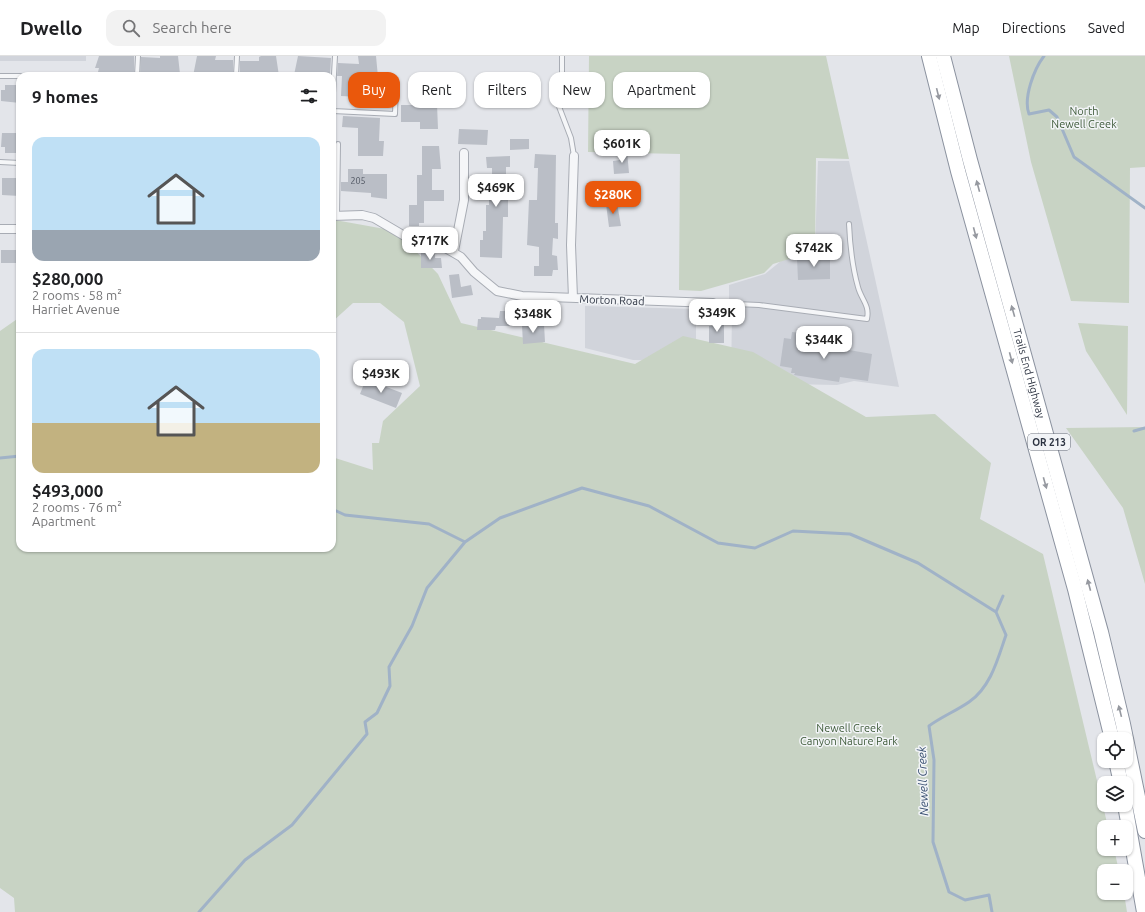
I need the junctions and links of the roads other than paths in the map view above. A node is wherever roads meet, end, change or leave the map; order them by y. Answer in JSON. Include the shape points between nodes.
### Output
{"nodes":[{"id":1,"x":138,"y":56,"type":"edge"},
{"id":2,"x":237,"y":56,"type":"edge"},
{"id":3,"x":335,"y":56,"type":"edge"},
{"id":4,"x":562,"y":56,"type":"edge"},
{"id":5,"x":929,"y":56,"type":"edge"},
{"id":6,"x":943,"y":56,"type":"edge"},
{"id":7,"x":137,"y":72,"type":"edge"},
{"id":8,"x":236,"y":72,"type":"edge"},
{"id":9,"x":334,"y":72,"type":"edge"},
{"id":10,"x":0,"y":76,"type":"edge"},
{"id":11,"x":16,"y":76,"type":"edge"},
{"id":12,"x":395,"y":108,"type":"edge"},
{"id":13,"x":336,"y":111,"type":"edge"},
{"id":14,"x":338,"y":144,"type":"dead end"},
{"id":15,"x":464,"y":153,"type":"dead end"},
{"id":16,"x":574,"y":156,"type":"joint"},
{"id":17,"x":0,"y":162,"type":"edge"},
{"id":18,"x":16,"y":163,"type":"edge"},
{"id":19,"x":336,"y":180,"type":"edge"},
{"id":20,"x":336,"y":215,"type":"edge"},
{"id":21,"x":849,"y":224,"type":"dead end"},
{"id":22,"x":0,"y":229,"type":"edge"},
{"id":23,"x":16,"y":229,"type":"edge"},
{"id":24,"x":454,"y":251,"type":"junction"},
{"id":25,"x":573,"y":298,"type":"junction"},
{"id":26,"x":713,"y":303,"type":"joint"},
{"id":27,"x":1110,"y":732,"type":"edge"},
{"id":28,"x":1126,"y":812,"type":"edge"},
{"id":29,"x":1145,"y":831,"type":"edge"},
{"id":30,"x":1144,"y":912,"type":"edge"}],
"edges":[{"from":1,"to":7,"type":"lane"},
{"from":2,"to":8,"type":"lane"},
{"from":3,"to":9,"type":"lane"},
{"from":4,"to":16,"type":"lane","via":[[558,104],[571,138]]},
{"from":5,"to":27,"type":"highway","name":"Trails End Highway","number":"OR 213","one_way":true,"via":[[958,170],[1075,589]]},
{"from":29,"to":6,"type":"highway","name":"Trails End Highway","number":"OR 213","one_way":true,"via":[[1101,632]]},
{"from":10,"to":11,"type":"lane"},
{"from":12,"to":13,"type":"lane","via":[[395,114]]},
{"from":14,"to":19,"type":"lane"},
{"from":15,"to":24,"type":"street","via":[[464,200]]},
{"from":16,"to":25,"type":"street","via":[[571,245]]},
{"from":17,"to":18,"type":"lane"},
{"from":20,"to":24,"type":"street","name":"Morton Road","via":[[362,215],[374,218],[401,235]]},
{"from":21,"to":26,"type":"lane","name":"Morton Road","via":[[858,289],[869,311],[867,319],[759,305]]},
{"from":22,"to":23,"type":"street"},
{"from":24,"to":25,"type":"street","name":"Morton Road","via":[[496,292]]},
{"from":25,"to":26,"type":"street","name":"Morton Road"},
{"from":28,"to":30,"type":"highway"}]}
